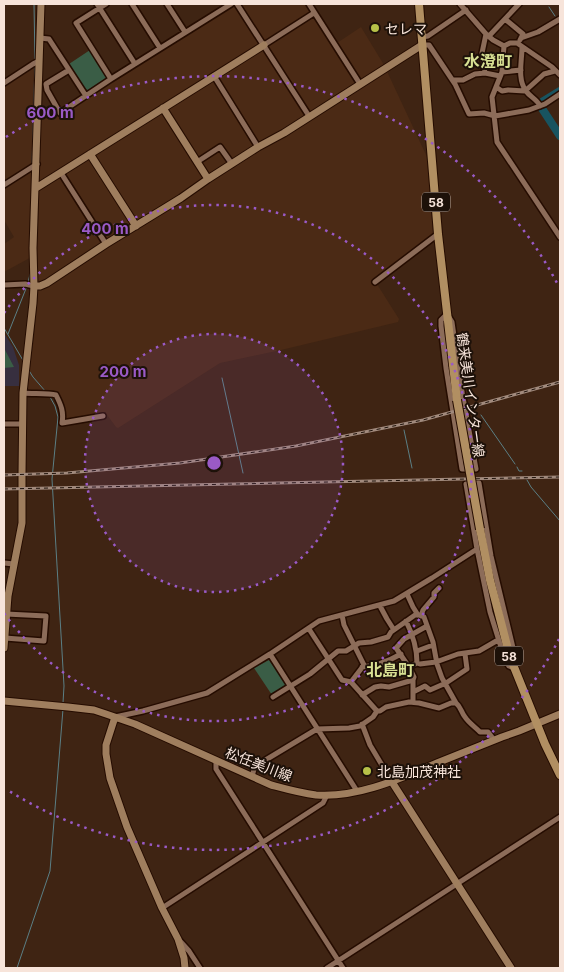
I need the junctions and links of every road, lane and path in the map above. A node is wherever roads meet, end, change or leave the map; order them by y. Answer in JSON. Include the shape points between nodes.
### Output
{"nodes":[{"id":1,"x":41,"y":4,"type":"edge"},
{"id":2,"x":106,"y":4,"type":"edge"},
{"id":3,"x":132,"y":4,"type":"edge"},
{"id":4,"x":231,"y":4,"type":"edge"},
{"id":5,"x":236,"y":4,"type":"edge"},
{"id":6,"x":309,"y":4,"type":"edge"},
{"id":7,"x":419,"y":4,"type":"edge"},
{"id":8,"x":460,"y":4,"type":"edge"},
{"id":9,"x":518,"y":4,"type":"edge"},
{"id":10,"x":170,"y":5,"type":"edge"},
{"id":11,"x":98,"y":6,"type":"edge"},
{"id":12,"x":223,"y":6,"type":"edge"},
{"id":13,"x":466,"y":10,"type":"junction"},
{"id":14,"x":314,"y":13,"type":"junction"},
{"id":15,"x":559,"y":18,"type":"edge"},
{"id":16,"x":505,"y":19,"type":"junction"},
{"id":17,"x":185,"y":32,"type":"junction"},
{"id":18,"x":487,"y":35,"type":"junction"},
{"id":19,"x":40,"y":38,"type":"junction"},
{"id":20,"x":521,"y":38,"type":"junction"},
{"id":21,"x":422,"y":41,"type":"junction"},
{"id":22,"x":264,"y":45,"type":"junction"},
{"id":23,"x":520,"y":45,"type":"junction"},
{"id":24,"x":504,"y":46,"type":"junction"},
{"id":25,"x":160,"y":48,"type":"junction"},
{"id":26,"x":37,"y":63,"type":"junction"},
{"id":27,"x":135,"y":64,"type":"junction"},
{"id":28,"x":69,"y":70,"type":"junction"},
{"id":29,"x":521,"y":70,"type":"junction"},
{"id":30,"x":555,"y":71,"type":"junction"},
{"id":31,"x":486,"y":73,"type":"junction"},
{"id":32,"x":501,"y":74,"type":"junction"},
{"id":33,"x":560,"y":75,"type":"edge"},
{"id":34,"x":214,"y":76,"type":"junction"},
{"id":35,"x":111,"y":79,"type":"junction"},
{"id":36,"x":453,"y":80,"type":"junction"},
{"id":37,"x":4,"y":83,"type":"edge"},
{"id":38,"x":360,"y":84,"type":"junction"},
{"id":39,"x":496,"y":87,"type":"junction"},
{"id":40,"x":525,"y":91,"type":"junction"},
{"id":41,"x":560,"y":94,"type":"edge"},
{"id":42,"x":86,"y":96,"type":"junction"},
{"id":43,"x":540,"y":106,"type":"junction"},
{"id":44,"x":163,"y":108,"type":"junction"},
{"id":45,"x":309,"y":116,"type":"junction"},
{"id":46,"x":495,"y":116,"type":"junction"},
{"id":47,"x":258,"y":147,"type":"junction"},
{"id":48,"x":90,"y":154,"type":"junction"},
{"id":49,"x":197,"y":162,"type":"junction"},
{"id":50,"x":232,"y":164,"type":"junction"},
{"id":51,"x":33,"y":166,"type":"junction"},
{"id":52,"x":61,"y":173,"type":"junction"},
{"id":53,"x":208,"y":179,"type":"junction"},
{"id":54,"x":4,"y":185,"type":"edge"},
{"id":55,"x":36,"y":188,"type":"junction"},
{"id":56,"x":136,"y":226,"type":"junction"},
{"id":57,"x":438,"y":234,"type":"junction"},
{"id":58,"x":560,"y":237,"type":"edge"},
{"id":59,"x":106,"y":244,"type":"junction"},
{"id":60,"x":376,"y":282,"type":"dead end"},
{"id":61,"x":4,"y":285,"type":"edge"},
{"id":62,"x":30,"y":285,"type":"junction"},
{"id":63,"x":447,"y":314,"type":"junction"},
{"id":64,"x":23,"y":393,"type":"junction"},
{"id":65,"x":103,"y":416,"type":"dead end"},
{"id":66,"x":4,"y":424,"type":"edge"},
{"id":67,"x":22,"y":424,"type":"junction"},
{"id":68,"x":477,"y":549,"type":"junction"},
{"id":69,"x":4,"y":563,"type":"edge"},
{"id":70,"x":14,"y":564,"type":"junction"},
{"id":71,"x":438,"y":588,"type":"dead end"},
{"id":72,"x":407,"y":594,"type":"junction"},
{"id":73,"x":380,"y":606,"type":"junction"},
{"id":74,"x":6,"y":614,"type":"junction"},
{"id":75,"x":342,"y":615,"type":"junction"},
{"id":76,"x":420,"y":615,"type":"junction"},
{"id":77,"x":406,"y":621,"type":"junction"},
{"id":78,"x":427,"y":626,"type":"junction"},
{"id":79,"x":309,"y":629,"type":"junction"},
{"id":80,"x":394,"y":630,"type":"junction"},
{"id":81,"x":413,"y":635,"type":"junction"},
{"id":82,"x":4,"y":638,"type":"edge"},
{"id":83,"x":498,"y":640,"type":"junction"},
{"id":84,"x":355,"y":646,"type":"junction"},
{"id":85,"x":434,"y":646,"type":"junction"},
{"id":86,"x":4,"y":648,"type":"edge"},
{"id":87,"x":417,"y":651,"type":"junction"},
{"id":88,"x":270,"y":654,"type":"junction"},
{"id":89,"x":401,"y":654,"type":"junction"},
{"id":90,"x":465,"y":654,"type":"junction"},
{"id":91,"x":328,"y":659,"type":"junction"},
{"id":92,"x":436,"y":662,"type":"junction"},
{"id":93,"x":417,"y":663,"type":"junction"},
{"id":94,"x":409,"y":667,"type":"junction"},
{"id":95,"x":362,"y":668,"type":"junction"},
{"id":96,"x":514,"y":668,"type":"junction"},
{"id":97,"x":413,"y":680,"type":"junction"},
{"id":98,"x":351,"y":682,"type":"junction"},
{"id":99,"x":446,"y":683,"type":"junction"},
{"id":100,"x":290,"y":686,"type":"junction"},
{"id":101,"x":413,"y":692,"type":"junction"},
{"id":102,"x":362,"y":695,"type":"junction"},
{"id":103,"x":273,"y":697,"type":"dead end"},
{"id":104,"x":4,"y":701,"type":"edge"},
{"id":105,"x":414,"y":702,"type":"junction"},
{"id":106,"x":456,"y":703,"type":"junction"},
{"id":107,"x":377,"y":712,"type":"junction"},
{"id":108,"x":560,"y":714,"type":"edge"},
{"id":109,"x":115,"y":717,"type":"junction"},
{"id":110,"x":362,"y":724,"type":"junction"},
{"id":111,"x":536,"y":724,"type":"junction"},
{"id":112,"x":317,"y":729,"type":"junction"},
{"id":113,"x":494,"y":740,"type":"junction"},
{"id":114,"x":216,"y":761,"type":"junction"},
{"id":115,"x":560,"y":775,"type":"edge"},
{"id":116,"x":252,"y":777,"type":"junction"},
{"id":117,"x":392,"y":782,"type":"junction"},
{"id":118,"x":357,"y":792,"type":"junction"},
{"id":119,"x":327,"y":795,"type":"junction"},
{"id":120,"x":560,"y":817,"type":"edge"},
{"id":121,"x":263,"y":843,"type":"junction"},
{"id":122,"x":458,"y":884,"type":"junction"},
{"id":123,"x":162,"y":908,"type":"junction"},
{"id":124,"x":178,"y":939,"type":"junction"},
{"id":125,"x":338,"y":961,"type":"junction"},
{"id":126,"x":185,"y":968,"type":"edge"},
{"id":127,"x":200,"y":968,"type":"edge"},
{"id":128,"x":327,"y":968,"type":"edge"},
{"id":129,"x":343,"y":968,"type":"edge"},
{"id":130,"x":511,"y":968,"type":"edge"}],
"edges":[{"from":1,"to":19,"type":"street"},
{"from":2,"to":11,"type":"street"},
{"from":3,"to":25,"type":"street"},
{"from":4,"to":12,"type":"street"},
{"from":5,"to":22,"type":"street"},
{"from":6,"to":14,"type":"street"},
{"from":7,"to":21,"type":"main road","name":"鶴来美川インター線","number":"58"},
{"from":8,"to":13,"type":"street"},
{"from":9,"to":16,"type":"street"},
{"from":10,"to":17,"type":"street"},
{"from":11,"to":27,"type":"street"},
{"from":11,"to":35,"type":"street","via":[[76,23]]},
{"from":12,"to":17,"type":"street"},
{"from":13,"to":18,"type":"street"},
{"from":13,"to":21,"type":"street"},
{"from":14,"to":22,"type":"street"},
{"from":14,"to":38,"type":"street"},
{"from":15,"to":20,"type":"street","via":[[538,32]]},
{"from":16,"to":18,"type":"street"},
{"from":16,"to":20,"type":"street","via":[[523,34]]},
{"from":17,"to":25,"type":"street"},
{"from":18,"to":24,"type":"street"},
{"from":18,"to":31,"type":"street","via":[[482,53]]},
{"from":19,"to":26,"type":"street"},
{"from":19,"to":28,"type":"street","via":[[49,39]]},
{"from":20,"to":23,"type":"street"},
{"from":21,"to":36,"type":"street","via":[[429,45]]},
{"from":21,"to":38,"type":"street"},
{"from":21,"to":57,"type":"main road","name":"鶴来美川インター線","number":"58"},
{"from":22,"to":34,"type":"street"},
{"from":22,"to":45,"type":"street"},
{"from":23,"to":24,"type":"street","via":[[510,43]]},
{"from":23,"to":29,"type":"street"},
{"from":23,"to":30,"type":"street"},
{"from":24,"to":32,"type":"street"},
{"from":25,"to":27,"type":"street"},
{"from":26,"to":37,"type":"street"},
{"from":26,"to":51,"type":"street"},
{"from":27,"to":35,"type":"street"},
{"from":28,"to":42,"type":"street"},
{"from":28,"to":42,"type":"street","via":[[46,84],[60,113]]},
{"from":29,"to":32,"type":"street"},
{"from":29,"to":40,"type":"street"},
{"from":30,"to":33,"type":"street"},
{"from":30,"to":40,"type":"street","via":[[544,74]]},
{"from":31,"to":32,"type":"street"},
{"from":31,"to":36,"type":"street"},
{"from":32,"to":39,"type":"street"},
{"from":34,"to":44,"type":"street"},
{"from":34,"to":47,"type":"street"},
{"from":35,"to":42,"type":"street"},
{"from":36,"to":46,"type":"street","via":[[469,114]]},
{"from":38,"to":45,"type":"street"},
{"from":39,"to":40,"type":"street","via":[[502,91]]},
{"from":39,"to":46,"type":"street","via":[[492,97]]},
{"from":40,"to":43,"type":"street"},
{"from":41,"to":43,"type":"street"},
{"from":43,"to":46,"type":"street"},
{"from":44,"to":48,"type":"street"},
{"from":44,"to":49,"type":"street"},
{"from":45,"to":47,"type":"street"},
{"from":46,"to":58,"type":"street","via":[[497,142]]},
{"from":47,"to":50,"type":"street"},
{"from":48,"to":52,"type":"street"},
{"from":48,"to":56,"type":"street"},
{"from":49,"to":50,"type":"street","via":[[220,147]]},
{"from":49,"to":53,"type":"street"},
{"from":50,"to":53,"type":"street"},
{"from":51,"to":54,"type":"street"},
{"from":51,"to":55,"type":"street"},
{"from":52,"to":55,"type":"street"},
{"from":52,"to":59,"type":"street"},
{"from":53,"to":56,"type":"street"},
{"from":55,"to":62,"type":"street"},
{"from":56,"to":59,"type":"street"},
{"from":57,"to":60,"type":"street"},
{"from":57,"to":63,"type":"main road","name":"鶴来美川インター線","number":"58"},
{"from":59,"to":62,"type":"street","via":[[48,282],[40,286]]},
{"from":61,"to":62,"type":"street"},
{"from":62,"to":64,"type":"street","via":[[31,330]]},
{"from":63,"to":63,"type":"street","via":[[452,322],[476,469],[462,468],[441,326],[441,320]]},
{"from":63,"to":96,"type":"main road","name":"鶴来美川インター線","number":"58","bridge":true,"via":[[457,400],[480,529],[492,590]]},
{"from":64,"to":65,"type":"street","via":[[56,395],[62,408],[62,423]]},
{"from":64,"to":67,"type":"street"},
{"from":66,"to":67,"type":"street"},
{"from":67,"to":70,"type":"street","via":[[22,523]]},
{"from":68,"to":72,"type":"street"},
{"from":68,"to":83,"type":"street"},
{"from":68,"to":96,"type":"street","via":[[466,484],[479,483],[491,556],[515,656]]},
{"from":69,"to":70,"type":"street"},
{"from":70,"to":74,"type":"street"},
{"from":71,"to":76,"type":"street"},
{"from":72,"to":73,"type":"street"},
{"from":72,"to":76,"type":"street"},
{"from":73,"to":75,"type":"street"},
{"from":73,"to":80,"type":"street"},
{"from":74,"to":82,"type":"street"},
{"from":74,"to":82,"type":"street","via":[[46,616],[44,641]]},
{"from":75,"to":79,"type":"street","via":[[319,622]]},
{"from":75,"to":84,"type":"street"},
{"from":76,"to":77,"type":"street"},
{"from":76,"to":78,"type":"street"},
{"from":77,"to":80,"type":"street"},
{"from":77,"to":81,"type":"street"},
{"from":78,"to":81,"type":"street"},
{"from":78,"to":85,"type":"street"},
{"from":79,"to":88,"type":"street"},
{"from":79,"to":91,"type":"street"},
{"from":80,"to":84,"type":"street","via":[[388,637]]},
{"from":81,"to":87,"type":"street"},
{"from":81,"to":89,"type":"street","via":[[396,648]]},
{"from":82,"to":86,"type":"street"},
{"from":83,"to":90,"type":"street","via":[[479,651]]},
{"from":83,"to":96,"type":"street","via":[[505,660]]},
{"from":84,"to":91,"type":"street","via":[[338,651]]},
{"from":84,"to":95,"type":"street","via":[[364,665]]},
{"from":85,"to":87,"type":"street"},
{"from":85,"to":92,"type":"street"},
{"from":87,"to":93,"type":"street"},
{"from":88,"to":100,"type":"street"},
{"from":88,"to":109,"type":"street","via":[[207,693]]},
{"from":89,"to":94,"type":"street"},
{"from":89,"to":95,"type":"street","via":[[381,664]]},
{"from":90,"to":92,"type":"street"},
{"from":90,"to":99,"type":"street","via":[[467,669]]},
{"from":91,"to":98,"type":"street","via":[[342,680]]},
{"from":91,"to":100,"type":"street"},
{"from":92,"to":93,"type":"street"},
{"from":92,"to":99,"type":"street"},
{"from":93,"to":94,"type":"street"},
{"from":94,"to":97,"type":"street"},
{"from":95,"to":98,"type":"street"},
{"from":96,"to":111,"type":"main road","name":"鶴来美川インター線","number":"58"},
{"from":97,"to":101,"type":"street"},
{"from":97,"to":102,"type":"street","via":[[389,687],[380,686]]},
{"from":98,"to":102,"type":"street"},
{"from":99,"to":101,"type":"street","via":[[430,690],[426,686]]},
{"from":99,"to":106,"type":"street"},
{"from":100,"to":103,"type":"street"},
{"from":100,"to":112,"type":"street"},
{"from":101,"to":105,"type":"street"},
{"from":102,"to":107,"type":"street"},
{"from":104,"to":109,"type":"street","name":"松任美川線","via":[[94,710]]},
{"from":105,"to":106,"type":"street","via":[[439,708]]},
{"from":105,"to":107,"type":"street"},
{"from":106,"to":113,"type":"street","via":[[464,717],[480,732],[488,732]]},
{"from":107,"to":110,"type":"street"},
{"from":108,"to":111,"type":"street","name":"松任美川線"},
{"from":109,"to":114,"type":"street","name":"松任美川線"},
{"from":109,"to":123,"type":"street","via":[[106,745],[110,778]]},
{"from":110,"to":112,"type":"street","via":[[349,728]]},
{"from":110,"to":117,"type":"street","via":[[370,745]]},
{"from":111,"to":113,"type":"street","name":"松任美川線"},
{"from":111,"to":115,"type":"main road","name":"鶴来美川インター線","number":"58"},
{"from":112,"to":116,"type":"street","via":[[259,764]]},
{"from":112,"to":118,"type":"street"},
{"from":113,"to":117,"type":"street","name":"松任美川線"},
{"from":114,"to":116,"type":"street","name":"松任美川線"},
{"from":114,"to":121,"type":"street","via":[[216,769]]},
{"from":116,"to":119,"type":"street","name":"松任美川線","via":[[294,791]]},
{"from":117,"to":118,"type":"street","name":"松任美川線"},
{"from":117,"to":122,"type":"street"},
{"from":118,"to":119,"type":"street","name":"松任美川線"},
{"from":119,"to":121,"type":"street","via":[[323,803]]},
{"from":120,"to":122,"type":"street"},
{"from":121,"to":123,"type":"street"},
{"from":121,"to":125,"type":"street"},
{"from":122,"to":125,"type":"street"},
{"from":122,"to":130,"type":"street"},
{"from":123,"to":124,"type":"street"},
{"from":124,"to":126,"type":"street"},
{"from":124,"to":127,"type":"street"},
{"from":125,"to":128,"type":"street"},
{"from":125,"to":129,"type":"street"}]}
